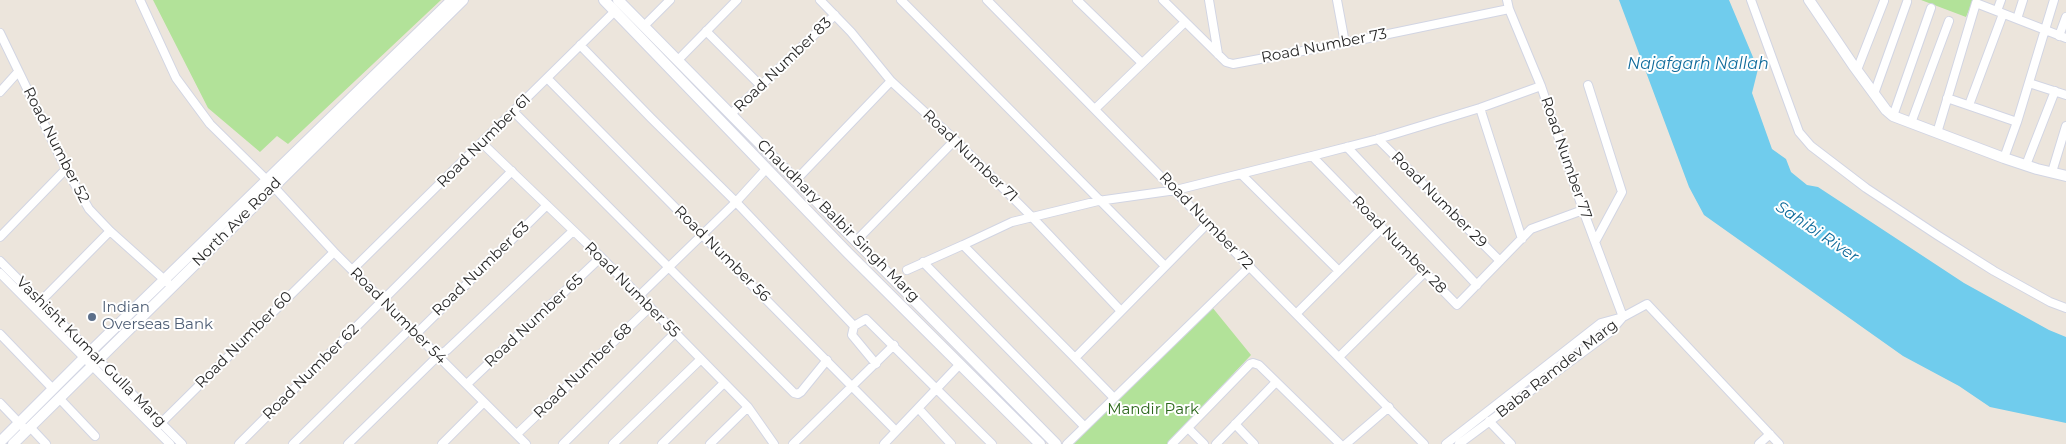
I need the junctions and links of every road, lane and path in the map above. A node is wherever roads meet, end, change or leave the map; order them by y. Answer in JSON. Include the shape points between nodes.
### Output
{"nodes":[{"id":1,"x":140,"y":0,"type":"edge"},
{"id":2,"x":452,"y":0,"type":"edge"},
{"id":3,"x":463,"y":0,"type":"edge"},
{"id":4,"x":604,"y":0,"type":"edge"},
{"id":5,"x":618,"y":0,"type":"edge"},
{"id":6,"x":670,"y":0,"type":"edge"},
{"id":7,"x":737,"y":0,"type":"edge"},
{"id":8,"x":820,"y":0,"type":"edge"},
{"id":9,"x":901,"y":0,"type":"edge"},
{"id":10,"x":987,"y":0,"type":"edge"},
{"id":11,"x":1077,"y":0,"type":"edge"},
{"id":12,"x":1163,"y":0,"type":"edge"},
{"id":13,"x":1209,"y":0,"type":"edge"},
{"id":14,"x":1336,"y":0,"type":"edge"},
{"id":15,"x":1507,"y":0,"type":"edge"},
{"id":16,"x":1751,"y":0,"type":"edge"},
{"id":17,"x":1810,"y":0,"type":"edge"},
{"id":18,"x":1884,"y":0,"type":"edge"},
{"id":19,"x":2001,"y":0,"type":"edge"},
{"id":20,"x":2023,"y":0,"type":"edge"},
{"id":21,"x":2054,"y":0,"type":"edge"},
{"id":22,"x":1907,"y":2,"type":"dead end"},
{"id":23,"x":1509,"y":8,"type":"junction"},
{"id":24,"x":1931,"y":8,"type":"dead end"},
{"id":25,"x":615,"y":11,"type":"junction"},
{"id":26,"x":2000,"y":12,"type":"junction"},
{"id":27,"x":835,"y":15,"type":"junction"},
{"id":28,"x":2066,"y":17,"type":"edge"},
{"id":29,"x":2017,"y":19,"type":"junction"},
{"id":30,"x":1949,"y":21,"type":"dead end"},
{"id":31,"x":1185,"y":22,"type":"junction"},
{"id":32,"x":644,"y":26,"type":"junction"},
{"id":33,"x":2046,"y":30,"type":"junction"},
{"id":34,"x":706,"y":31,"type":"junction"},
{"id":35,"x":0,"y":33,"type":"edge"},
{"id":36,"x":2063,"y":37,"type":"edge"},
{"id":37,"x":1345,"y":43,"type":"junction"},
{"id":38,"x":580,"y":45,"type":"junction"},
{"id":39,"x":1218,"y":54,"type":"junction"},
{"id":40,"x":678,"y":60,"type":"junction"},
{"id":41,"x":1142,"y":64,"type":"junction"},
{"id":42,"x":1857,"y":70,"type":"junction"},
{"id":43,"x":18,"y":72,"type":"junction"},
{"id":44,"x":547,"y":78,"type":"junction"},
{"id":45,"x":891,"y":81,"type":"junction"},
{"id":46,"x":2029,"y":83,"type":"junction"},
{"id":47,"x":1588,"y":85,"type":"dead end"},
{"id":48,"x":761,"y":86,"type":"junction"},
{"id":49,"x":1541,"y":86,"type":"junction"},
{"id":50,"x":2055,"y":91,"type":"junction"},
{"id":51,"x":0,"y":92,"type":"edge"},
{"id":52,"x":1874,"y":94,"type":"junction"},
{"id":53,"x":2066,"y":95,"type":"edge"},
{"id":54,"x":1947,"y":98,"type":"junction"},
{"id":55,"x":1969,"y":105,"type":"junction"},
{"id":56,"x":1480,"y":108,"type":"junction"},
{"id":57,"x":1095,"y":109,"type":"junction"},
{"id":58,"x":514,"y":112,"type":"junction"},
{"id":59,"x":731,"y":114,"type":"junction"},
{"id":60,"x":1893,"y":116,"type":"junction"},
{"id":61,"x":2017,"y":122,"type":"junction"},
{"id":62,"x":1912,"y":123,"type":"junction"},
{"id":63,"x":2066,"y":126,"type":"edge"},
{"id":64,"x":1937,"y":133,"type":"junction"},
{"id":65,"x":1378,"y":139,"type":"junction"},
{"id":66,"x":955,"y":140,"type":"junction"},
{"id":67,"x":482,"y":143,"type":"junction"},
{"id":68,"x":1347,"y":147,"type":"junction"},
{"id":69,"x":1312,"y":156,"type":"junction"},
{"id":70,"x":2004,"y":158,"type":"junction"},
{"id":71,"x":2026,"y":165,"type":"junction"},
{"id":72,"x":767,"y":168,"type":"junction"},
{"id":73,"x":66,"y":169,"type":"junction"},
{"id":74,"x":512,"y":171,"type":"junction"},
{"id":75,"x":2049,"y":172,"type":"junction"},
{"id":76,"x":1242,"y":174,"type":"junction"},
{"id":77,"x":2066,"y":176,"type":"edge"},
{"id":78,"x":796,"y":180,"type":"junction"},
{"id":79,"x":2066,"y":183,"type":"edge"},
{"id":80,"x":270,"y":184,"type":"junction"},
{"id":81,"x":1176,"y":190,"type":"junction"},
{"id":82,"x":1098,"y":201,"type":"junction"},
{"id":83,"x":736,"y":202,"type":"junction"},
{"id":84,"x":547,"y":205,"type":"junction"},
{"id":85,"x":1583,"y":210,"type":"junction"},
{"id":86,"x":1032,"y":216,"type":"junction"},
{"id":87,"x":1208,"y":223,"type":"junction"},
{"id":88,"x":1382,"y":228,"type":"junction"},
{"id":89,"x":110,"y":231,"type":"junction"},
{"id":90,"x":573,"y":231,"type":"junction"},
{"id":91,"x":702,"y":234,"type":"junction"},
{"id":92,"x":0,"y":237,"type":"edge"},
{"id":93,"x":1522,"y":239,"type":"junction"},
{"id":94,"x":857,"y":240,"type":"junction"},
{"id":95,"x":1595,"y":242,"type":"junction"},
{"id":96,"x":962,"y":245,"type":"junction"},
{"id":97,"x":334,"y":252,"type":"junction"},
{"id":98,"x":601,"y":257,"type":"junction"},
{"id":99,"x":0,"y":261,"type":"edge"},
{"id":100,"x":1500,"y":261,"type":"junction"},
{"id":101,"x":923,"y":262,"type":"junction"},
{"id":102,"x":1165,"y":266,"type":"junction"},
{"id":103,"x":1250,"y":266,"type":"junction"},
{"id":104,"x":669,"y":267,"type":"junction"},
{"id":105,"x":352,"y":270,"type":"junction"},
{"id":106,"x":907,"y":270,"type":"dead end"},
{"id":107,"x":1339,"y":271,"type":"junction"},
{"id":108,"x":1425,"y":272,"type":"junction"},
{"id":109,"x":0,"y":273,"type":"edge"},
{"id":110,"x":168,"y":283,"type":"junction"},
{"id":111,"x":1476,"y":285,"type":"junction"},
{"id":112,"x":639,"y":296,"type":"junction"},
{"id":113,"x":383,"y":300,"type":"junction"},
{"id":114,"x":40,"y":302,"type":"junction"},
{"id":115,"x":650,"y":307,"type":"junction"},
{"id":116,"x":34,"y":308,"type":"junction"},
{"id":117,"x":2066,"y":308,"type":"edge"},
{"id":118,"x":1121,"y":311,"type":"junction"},
{"id":119,"x":1296,"y":313,"type":"junction"},
{"id":120,"x":1623,"y":317,"type":"junction"},
{"id":121,"x":854,"y":326,"type":"junction"},
{"id":122,"x":413,"y":331,"type":"junction"},
{"id":123,"x":675,"y":333,"type":"junction"},
{"id":124,"x":0,"y":334,"type":"edge"},
{"id":125,"x":894,"y":345,"type":"junction"},
{"id":126,"x":87,"y":355,"type":"junction"},
{"id":127,"x":438,"y":356,"type":"junction"},
{"id":128,"x":1339,"y":357,"type":"junction"},
{"id":129,"x":1075,"y":358,"type":"junction"},
{"id":130,"x":700,"y":359,"type":"junction"},
{"id":131,"x":827,"y":360,"type":"junction"},
{"id":132,"x":95,"y":363,"type":"junction"},
{"id":133,"x":876,"y":364,"type":"junction"},
{"id":134,"x":960,"y":364,"type":"junction"},
{"id":135,"x":1276,"y":382,"type":"junction"},
{"id":136,"x":724,"y":383,"type":"junction"},
{"id":137,"x":467,"y":384,"type":"junction"},
{"id":138,"x":853,"y":386,"type":"junction"},
{"id":139,"x":53,"y":389,"type":"junction"},
{"id":140,"x":937,"y":389,"type":"junction"},
{"id":141,"x":59,"y":398,"type":"junction"},
{"id":142,"x":1114,"y":398,"type":"junction"},
{"id":143,"x":484,"y":402,"type":"junction"},
{"id":144,"x":0,"y":403,"type":"edge"},
{"id":145,"x":748,"y":407,"type":"junction"},
{"id":146,"x":1389,"y":407,"type":"junction"},
{"id":147,"x":919,"y":408,"type":"junction"},
{"id":148,"x":1489,"y":421,"type":"junction"},
{"id":149,"x":161,"y":422,"type":"junction"},
{"id":150,"x":1235,"y":424,"type":"junction"},
{"id":151,"x":1084,"y":426,"type":"junction"},
{"id":152,"x":25,"y":427,"type":"junction"},
{"id":153,"x":1188,"y":428,"type":"junction"},
{"id":154,"x":155,"y":429,"type":"junction"},
{"id":155,"x":896,"y":431,"type":"junction"},
{"id":156,"x":517,"y":434,"type":"junction"},
{"id":157,"x":1770,"y":434,"type":"junction"},
{"id":158,"x":95,"y":436,"type":"dead end"},
{"id":159,"x":0,"y":442,"type":"edge"},
{"id":160,"x":12,"y":444,"type":"edge"},
{"id":161,"x":46,"y":444,"type":"edge"},
{"id":162,"x":170,"y":444,"type":"edge"},
{"id":163,"x":182,"y":444,"type":"edge"},
{"id":164,"x":240,"y":444,"type":"edge"},
{"id":165,"x":293,"y":444,"type":"edge"},
{"id":166,"x":348,"y":444,"type":"edge"},
{"id":167,"x":442,"y":444,"type":"edge"},
{"id":168,"x":526,"y":444,"type":"edge"},
{"id":169,"x":562,"y":444,"type":"edge"},
{"id":170,"x":613,"y":444,"type":"edge"},
{"id":171,"x":662,"y":444,"type":"edge"},
{"id":172,"x":710,"y":444,"type":"edge"},
{"id":173,"x":774,"y":444,"type":"edge"},
{"id":174,"x":793,"y":444,"type":"edge"},
{"id":175,"x":884,"y":444,"type":"edge"},
{"id":176,"x":952,"y":444,"type":"edge"},
{"id":177,"x":992,"y":444,"type":"edge"},
{"id":178,"x":1040,"y":444,"type":"edge"},
{"id":179,"x":1056,"y":444,"type":"edge"},
{"id":180,"x":1067,"y":444,"type":"edge"},
{"id":181,"x":1172,"y":444,"type":"edge"},
{"id":182,"x":1204,"y":444,"type":"edge"},
{"id":183,"x":1216,"y":444,"type":"edge"},
{"id":184,"x":1254,"y":444,"type":"edge"},
{"id":185,"x":1340,"y":444,"type":"edge"},
{"id":186,"x":1346,"y":444,"type":"edge"},
{"id":187,"x":1424,"y":444,"type":"edge"},
{"id":188,"x":1446,"y":444,"type":"edge"},
{"id":189,"x":1459,"y":444,"type":"edge"},
{"id":190,"x":1511,"y":444,"type":"edge"},
{"id":191,"x":1759,"y":444,"type":"edge"},
{"id":192,"x":1779,"y":444,"type":"edge"}],
"edges":[{"from":1,"to":80,"type":"street","name":"Road Number 54","via":[[176,78],[192,102]]},
{"from":2,"to":80,"type":"street"},
{"from":3,"to":80,"type":"street","name":"North Ave Road"},
{"from":4,"to":25,"type":"street","name":"Chaudhary Balbir Singh Marg"},
{"from":5,"to":32,"type":"street","name":"Chaudhary Balbir Singh Marg"},
{"from":6,"to":32,"type":"street"},
{"from":7,"to":34,"type":"street"},
{"from":8,"to":27,"type":"street","name":"Road Number 71"},
{"from":9,"to":82,"type":"street"},
{"from":10,"to":57,"type":"street","name":"Road Number 72"},
{"from":11,"to":41,"type":"street"},
{"from":12,"to":31,"type":"street","name":"Road Number 73"},
{"from":13,"to":39,"type":"street"},
{"from":14,"to":37,"type":"street"},
{"from":15,"to":23,"type":"street","name":"Road Number 77"},
{"from":16,"to":117,"type":"street","via":[[1799,132],[1811,146],[1866,188],[1945,240],[1994,271]]},
{"from":17,"to":42,"type":"street"},
{"from":18,"to":42,"type":"street"},
{"from":19,"to":26,"type":"street"},
{"from":20,"to":29,"type":"street"},
{"from":21,"to":33,"type":"street"},
{"from":22,"to":52,"type":"street"},
{"from":23,"to":37,"type":"street","name":"Road Number 73"},
{"from":23,"to":49,"type":"street","name":"Road Number 77"},
{"from":24,"to":60,"type":"street"},
{"from":25,"to":38,"type":"street","name":"Road Number 61"},
{"from":25,"to":72,"type":"street","name":"Chaudhary Balbir Singh Marg"},
{"from":26,"to":29,"type":"street"},
{"from":26,"to":54,"type":"street","via":[[1976,3]]},
{"from":26,"to":55,"type":"street"},
{"from":27,"to":45,"type":"street","name":"Road Number 71"},
{"from":27,"to":48,"type":"street","name":"Road Number 83"},
{"from":28,"to":36,"type":"street"},
{"from":29,"to":33,"type":"street"},
{"from":30,"to":62,"type":"street"},
{"from":31,"to":39,"type":"street","name":"Road Number 73"},
{"from":31,"to":41,"type":"street"},
{"from":32,"to":40,"type":"street","name":"Chaudhary Balbir Singh Marg"},
{"from":33,"to":36,"type":"street"},
{"from":33,"to":46,"type":"street"},
{"from":34,"to":40,"type":"street"},
{"from":34,"to":48,"type":"street"},
{"from":35,"to":43,"type":"street","name":"Road Number 52"},
{"from":37,"to":39,"type":"street","name":"Road Number 73","via":[[1233,64]]},
{"from":38,"to":44,"type":"street","name":"Road Number 61"},
{"from":38,"to":83,"type":"street"},
{"from":40,"to":59,"type":"street","name":"Chaudhary Balbir Singh Marg"},
{"from":41,"to":57,"type":"street"},
{"from":42,"to":52,"type":"street"},
{"from":43,"to":51,"type":"street"},
{"from":43,"to":73,"type":"street","name":"Road Number 52"},
{"from":44,"to":58,"type":"street","name":"Road Number 61"},
{"from":44,"to":91,"type":"street","name":"Road Number 56"},
{"from":45,"to":66,"type":"street","name":"Road Number 71"},
{"from":45,"to":78,"type":"street"},
{"from":46,"to":50,"type":"street"},
{"from":46,"to":61,"type":"street"},
{"from":47,"to":95,"type":"street","via":[[1622,192]]},
{"from":48,"to":59,"type":"street","name":"Road Number 83"},
{"from":49,"to":56,"type":"street"},
{"from":49,"to":85,"type":"street","name":"Road Number 77"},
{"from":50,"to":53,"type":"street"},
{"from":50,"to":71,"type":"street"},
{"from":52,"to":60,"type":"street"},
{"from":54,"to":55,"type":"street"},
{"from":54,"to":64,"type":"street"},
{"from":55,"to":61,"type":"street"},
{"from":56,"to":65,"type":"street"},
{"from":56,"to":93,"type":"street"},
{"from":57,"to":81,"type":"street","name":"Road Number 72"},
{"from":58,"to":67,"type":"street","name":"Road Number 61"},
{"from":58,"to":104,"type":"street"},
{"from":59,"to":78,"type":"street","name":"Chaudhary Balbir Singh Marg"},
{"from":60,"to":62,"type":"street"},
{"from":61,"to":70,"type":"street"},
{"from":62,"to":64,"type":"street"},
{"from":63,"to":75,"type":"street"},
{"from":64,"to":70,"type":"street"},
{"from":65,"to":68,"type":"street"},
{"from":65,"to":100,"type":"street","name":"Road Number 29"},
{"from":66,"to":86,"type":"street","name":"Road Number 71"},
{"from":66,"to":94,"type":"street"},
{"from":67,"to":74,"type":"street","name":"Road Number 55"},
{"from":67,"to":105,"type":"street","name":"Road Number 61"},
{"from":68,"to":69,"type":"street"},
{"from":68,"to":111,"type":"street"},
{"from":69,"to":76,"type":"street"},
{"from":69,"to":88,"type":"street","name":"Road Number 28"},
{"from":70,"to":71,"type":"street"},
{"from":71,"to":75,"type":"street"},
{"from":72,"to":83,"type":"street"},
{"from":72,"to":134,"type":"street","name":"Chaudhary Balbir Singh Marg","via":[[848,254]]},
{"from":73,"to":89,"type":"street","name":"Road Number 52","via":[[89,209]]},
{"from":73,"to":92,"type":"street"},
{"from":74,"to":84,"type":"street","name":"Road Number 55"},
{"from":74,"to":113,"type":"street","name":"Road Number 62"},
{"from":75,"to":77,"type":"street"},
{"from":75,"to":79,"type":"street","via":[[2053,178]]},
{"from":76,"to":81,"type":"street"},
{"from":76,"to":107,"type":"street"},
{"from":78,"to":94,"type":"street","name":"Chaudhary Balbir Singh Marg"},
{"from":80,"to":97,"type":"street","name":"Road Number 54"},
{"from":80,"to":110,"type":"street","name":"North Ave Road"},
{"from":81,"to":82,"type":"street"},
{"from":81,"to":87,"type":"street","name":"Road Number 72"},
{"from":82,"to":86,"type":"street"},
{"from":82,"to":102,"type":"street"},
{"from":83,"to":91,"type":"street"},
{"from":83,"to":121,"type":"street"},
{"from":84,"to":90,"type":"street","name":"Road Number 55"},
{"from":84,"to":122,"type":"street","name":"Road Number 63"},
{"from":85,"to":93,"type":"street","name":"Road Number 28","via":[[1532,229]]},
{"from":85,"to":95,"type":"street","name":"Road Number 77"},
{"from":86,"to":96,"type":"street"},
{"from":86,"to":118,"type":"street","name":"Road Number 71"},
{"from":87,"to":102,"type":"street"},
{"from":87,"to":103,"type":"street","name":"Road Number 72"},
{"from":88,"to":107,"type":"street"},
{"from":88,"to":108,"type":"street","name":"Road Number 28"},
{"from":89,"to":110,"type":"street","name":"Road Number 52"},
{"from":89,"to":114,"type":"street"},
{"from":90,"to":98,"type":"street","name":"Road Number 55"},
{"from":90,"to":127,"type":"street"},
{"from":91,"to":104,"type":"street"},
{"from":91,"to":131,"type":"street","name":"Road Number 56"},
{"from":93,"to":100,"type":"street","name":"Road Number 28"},
{"from":94,"to":179,"type":"street","name":"Chaudhary Balbir Singh Marg"},
{"from":95,"to":120,"type":"street","name":"Road Number 77"},
{"from":96,"to":101,"type":"street"},
{"from":96,"to":129,"type":"street"},
{"from":97,"to":105,"type":"street","name":"Road Number 54"},
{"from":97,"to":149,"type":"street","name":"Road Number 60"},
{"from":98,"to":112,"type":"street","name":"Road Number 55"},
{"from":98,"to":137,"type":"street","name":"Road Number 65"},
{"from":99,"to":114,"type":"street","name":"Vashisht Kumar Gulla Marg"},
{"from":100,"to":111,"type":"street","name":"Road Number 28"},
{"from":101,"to":106,"type":"street"},
{"from":101,"to":151,"type":"street"},
{"from":102,"to":118,"type":"street"},
{"from":103,"to":119,"type":"street","name":"Road Number 72"},
{"from":103,"to":142,"type":"street"},
{"from":104,"to":112,"type":"street"},
{"from":104,"to":131,"type":"street","via":[[796,394]]},
{"from":105,"to":113,"type":"street","name":"Road Number 54"},
{"from":107,"to":119,"type":"street"},
{"from":108,"to":111,"type":"street","name":"Road Number 28","via":[[1457,305]]},
{"from":108,"to":128,"type":"street"},
{"from":109,"to":116,"type":"street","name":"Vashisht Kumar Gulla Marg"},
{"from":110,"to":126,"type":"street"},
{"from":110,"to":132,"type":"street","name":"North Ave Road"},
{"from":112,"to":115,"type":"street","name":"Road Number 55"},
{"from":113,"to":122,"type":"street","name":"Road Number 54"},
{"from":113,"to":164,"type":"street","name":"Road Number 62"},
{"from":114,"to":116,"type":"street"},
{"from":114,"to":126,"type":"street","name":"Vashisht Kumar Gulla Marg"},
{"from":115,"to":123,"type":"street","name":"Road Number 55"},
{"from":115,"to":156,"type":"street","name":"Road Number 68"},
{"from":116,"to":126,"type":"street","name":"Vashisht Kumar Gulla Marg"},
{"from":118,"to":129,"type":"street"},
{"from":119,"to":128,"type":"street","name":"Road Number 72"},
{"from":120,"to":148,"type":"street","name":"Baba Ramdev Marg","via":[[1610,332]]},
{"from":120,"to":157,"type":"street","via":[[1647,304]]},
{"from":120,"to":188,"type":"street","name":"Baba Ramdev Marg","via":[[1601,323]]},
{"from":121,"to":125,"type":"street","via":[[866,319]]},
{"from":121,"to":133,"type":"street","via":[[852,337]]},
{"from":122,"to":127,"type":"street","name":"Road Number 54"},
{"from":122,"to":165,"type":"street","name":"Road Number 63"},
{"from":123,"to":130,"type":"street","name":"Road Number 55"},
{"from":123,"to":169,"type":"street"},
{"from":124,"to":139,"type":"street"},
{"from":125,"to":133,"type":"street"},
{"from":125,"to":140,"type":"street"},
{"from":126,"to":132,"type":"street","name":"Vashisht Kumar Gulla Marg"},
{"from":126,"to":139,"type":"street"},
{"from":127,"to":137,"type":"street","name":"Road Number 54"},
{"from":127,"to":166,"type":"street"},
{"from":128,"to":146,"type":"street","name":"Road Number 72"},
{"from":129,"to":142,"type":"street"},
{"from":130,"to":136,"type":"street","name":"Road Number 55"},
{"from":130,"to":170,"type":"street"},
{"from":131,"to":138,"type":"street","name":"Road Number 56"},
{"from":132,"to":141,"type":"street","name":"North Ave Road"},
{"from":132,"to":149,"type":"street","name":"Vashisht Kumar Gulla Marg"},
{"from":132,"to":154,"type":"street","name":"Vashisht Kumar Gulla Marg"},
{"from":133,"to":138,"type":"street"},
{"from":134,"to":140,"type":"street"},
{"from":134,"to":178,"type":"street","name":"Chaudhary Balbir Singh Marg"},
{"from":135,"to":150,"type":"street"},
{"from":135,"to":153,"type":"street","via":[[1259,365],[1250,364]]},
{"from":135,"to":185,"type":"street"},
{"from":136,"to":145,"type":"street","name":"Road Number 55"},
{"from":136,"to":171,"type":"street"},
{"from":137,"to":143,"type":"street","name":"Road Number 54"},
{"from":138,"to":155,"type":"street","name":"Road Number 56"},
{"from":138,"to":174,"type":"street"},
{"from":139,"to":152,"type":"street"},
{"from":140,"to":147,"type":"street"},
{"from":140,"to":177,"type":"street"},
{"from":141,"to":152,"type":"street","name":"North Ave Road"},
{"from":141,"to":158,"type":"street"},
{"from":142,"to":151,"type":"street"},
{"from":143,"to":156,"type":"street","name":"Road Number 54"},
{"from":143,"to":167,"type":"street"},
{"from":144,"to":152,"type":"street"},
{"from":145,"to":172,"type":"street"},
{"from":145,"to":173,"type":"street","name":"Road Number 55"},
{"from":146,"to":186,"type":"street"},
{"from":146,"to":187,"type":"street","name":"Road Number 72"},
{"from":147,"to":155,"type":"street"},
{"from":147,"to":176,"type":"street"},
{"from":148,"to":189,"type":"street","name":"Baba Ramdev Marg"},
{"from":148,"to":190,"type":"street"},
{"from":149,"to":154,"type":"street","name":"Road Number 60"},
{"from":149,"to":163,"type":"street","name":"Vashisht Kumar Gulla Marg"},
{"from":150,"to":183,"type":"street"},
{"from":150,"to":184,"type":"street"},
{"from":151,"to":180,"type":"street"},
{"from":152,"to":159,"type":"street"},
{"from":152,"to":160,"type":"street","name":"North Ave Road"},
{"from":152,"to":161,"type":"street"},
{"from":153,"to":181,"type":"street"},
{"from":153,"to":182,"type":"street"},
{"from":154,"to":162,"type":"street","name":"Vashisht Kumar Gulla Marg"},
{"from":155,"to":175,"type":"street"},
{"from":156,"to":168,"type":"street","name":"Road Number 54"},
{"from":157,"to":191,"type":"street"},
{"from":157,"to":192,"type":"street"}]}
